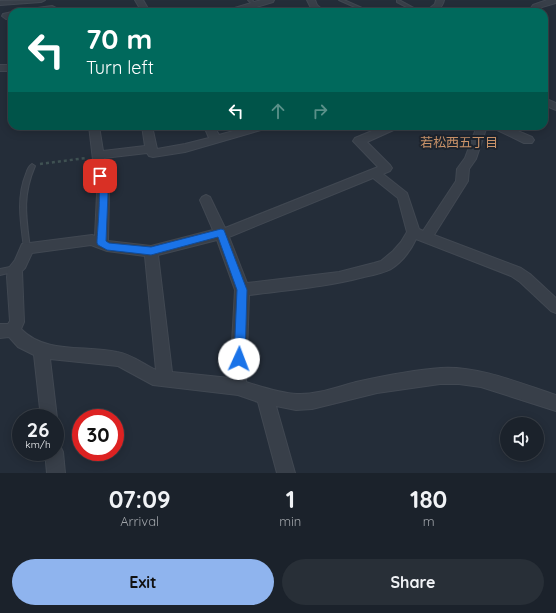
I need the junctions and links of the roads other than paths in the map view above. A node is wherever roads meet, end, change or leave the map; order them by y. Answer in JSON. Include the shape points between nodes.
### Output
{"nodes":[{"id":1,"x":41,"y":0,"type":"edge"},
{"id":2,"x":270,"y":0,"type":"edge"},
{"id":3,"x":310,"y":0,"type":"edge"},
{"id":4,"x":341,"y":0,"type":"edge"},
{"id":5,"x":440,"y":0,"type":"edge"},
{"id":6,"x":556,"y":0,"type":"edge"},
{"id":7,"x":398,"y":1,"type":"edge"},
{"id":8,"x":0,"y":3,"type":"edge"},
{"id":9,"x":252,"y":3,"type":"edge"},
{"id":10,"x":240,"y":8,"type":"edge"},
{"id":11,"x":316,"y":8,"type":"edge"},
{"id":12,"x":360,"y":8,"type":"edge"},
{"id":13,"x":411,"y":8,"type":"edge"},
{"id":14,"x":435,"y":8,"type":"edge"},
{"id":15,"x":534,"y":8,"type":"edge"},
{"id":16,"x":95,"y":130,"type":"edge"},
{"id":17,"x":148,"y":130,"type":"edge"},
{"id":18,"x":211,"y":130,"type":"edge"},
{"id":19,"x":249,"y":130,"type":"edge"},
{"id":20,"x":385,"y":130,"type":"edge"},
{"id":21,"x":481,"y":130,"type":"edge"},
{"id":22,"x":506,"y":130,"type":"edge"},
{"id":23,"x":215,"y":139,"type":"junction"},
{"id":24,"x":528,"y":140,"type":"dead end"},
{"id":25,"x":151,"y":150,"type":"junction"},
{"id":26,"x":98,"y":156,"type":"junction"},
{"id":27,"x":32,"y":166,"type":"road end"},
{"id":28,"x":374,"y":173,"type":"junction"},
{"id":29,"x":206,"y":200,"type":"dead end"},
{"id":30,"x":221,"y":233,"type":"junction"},
{"id":31,"x":420,"y":235,"type":"junction"},
{"id":32,"x":101,"y":243,"type":"junction"},
{"id":33,"x":27,"y":248,"type":"junction"},
{"id":34,"x":151,"y":251,"type":"junction"},
{"id":35,"x":15,"y":269,"type":"junction"},
{"id":36,"x":0,"y":272,"type":"edge"},
{"id":37,"x":242,"y":290,"type":"junction"},
{"id":38,"x":556,"y":307,"type":"edge"},
{"id":39,"x":6,"y":330,"type":"edge"},
{"id":40,"x":41,"y":351,"type":"junction"},
{"id":41,"x":165,"y":378,"type":"junction"},
{"id":42,"x":238,"y":387,"type":"junction"},
{"id":43,"x":265,"y":396,"type":"junction"},
{"id":44,"x":556,"y":403,"type":"edge"},
{"id":45,"x":48,"y":409,"type":"edge"},
{"id":46,"x":55,"y":461,"type":"edge"},
{"id":47,"x":56,"y":473,"type":"edge"},
{"id":48,"x":286,"y":473,"type":"edge"}],
"edges":[{"from":1,"to":8,"type":"street"},
{"from":2,"to":9,"type":"street"},
{"from":3,"to":11,"type":"street"},
{"from":4,"to":12,"type":"lane"},
{"from":5,"to":14,"type":"street"},
{"from":6,"to":15,"type":"street"},
{"from":7,"to":13,"type":"lane"},
{"from":9,"to":10,"type":"street"},
{"from":16,"to":26,"type":"street"},
{"from":17,"to":25,"type":"street"},
{"from":18,"to":23,"type":"street"},
{"from":19,"to":23,"type":"street"},
{"from":20,"to":28,"type":"street","via":[[359,141],[386,168]]},
{"from":21,"to":31,"type":"street","via":[[470,159],[463,169],[462,181]]},
{"from":22,"to":24,"type":"street"},
{"from":23,"to":25,"type":"street","via":[[159,153],[153,153]]},
{"from":25,"to":26,"type":"street"},
{"from":26,"to":32,"type":"street","via":[[104,194]]},
{"from":27,"to":33,"type":"lane","via":[[22,208]]},
{"from":28,"to":30,"type":"street","via":[[266,218]]},
{"from":28,"to":31,"type":"street","via":[[403,196]]},
{"from":29,"to":30,"type":"street"},
{"from":30,"to":34,"type":"street"},
{"from":30,"to":37,"type":"street"},
{"from":31,"to":37,"type":"street","via":[[386,265],[374,269],[339,278]]},
{"from":31,"to":38,"type":"street","via":[[516,272]]},
{"from":32,"to":33,"type":"street","via":[[92,240]]},
{"from":32,"to":34,"type":"street","via":[[107,246]]},
{"from":33,"to":35,"type":"street"},
{"from":34,"to":41,"type":"street"},
{"from":35,"to":36,"type":"lane"},
{"from":35,"to":39,"type":"street","via":[[17,322]]},
{"from":37,"to":42,"type":"street"},
{"from":39,"to":40,"type":"street"},
{"from":40,"to":41,"type":"street","via":[[118,359],[153,377]]},
{"from":40,"to":45,"type":"street"},
{"from":41,"to":42,"type":"street"},
{"from":42,"to":43,"type":"street"},
{"from":43,"to":44,"type":"street","via":[[296,402],[312,401],[377,384],[459,376],[481,379]]},
{"from":43,"to":48,"type":"street"},
{"from":46,"to":47,"type":"street"}]}
